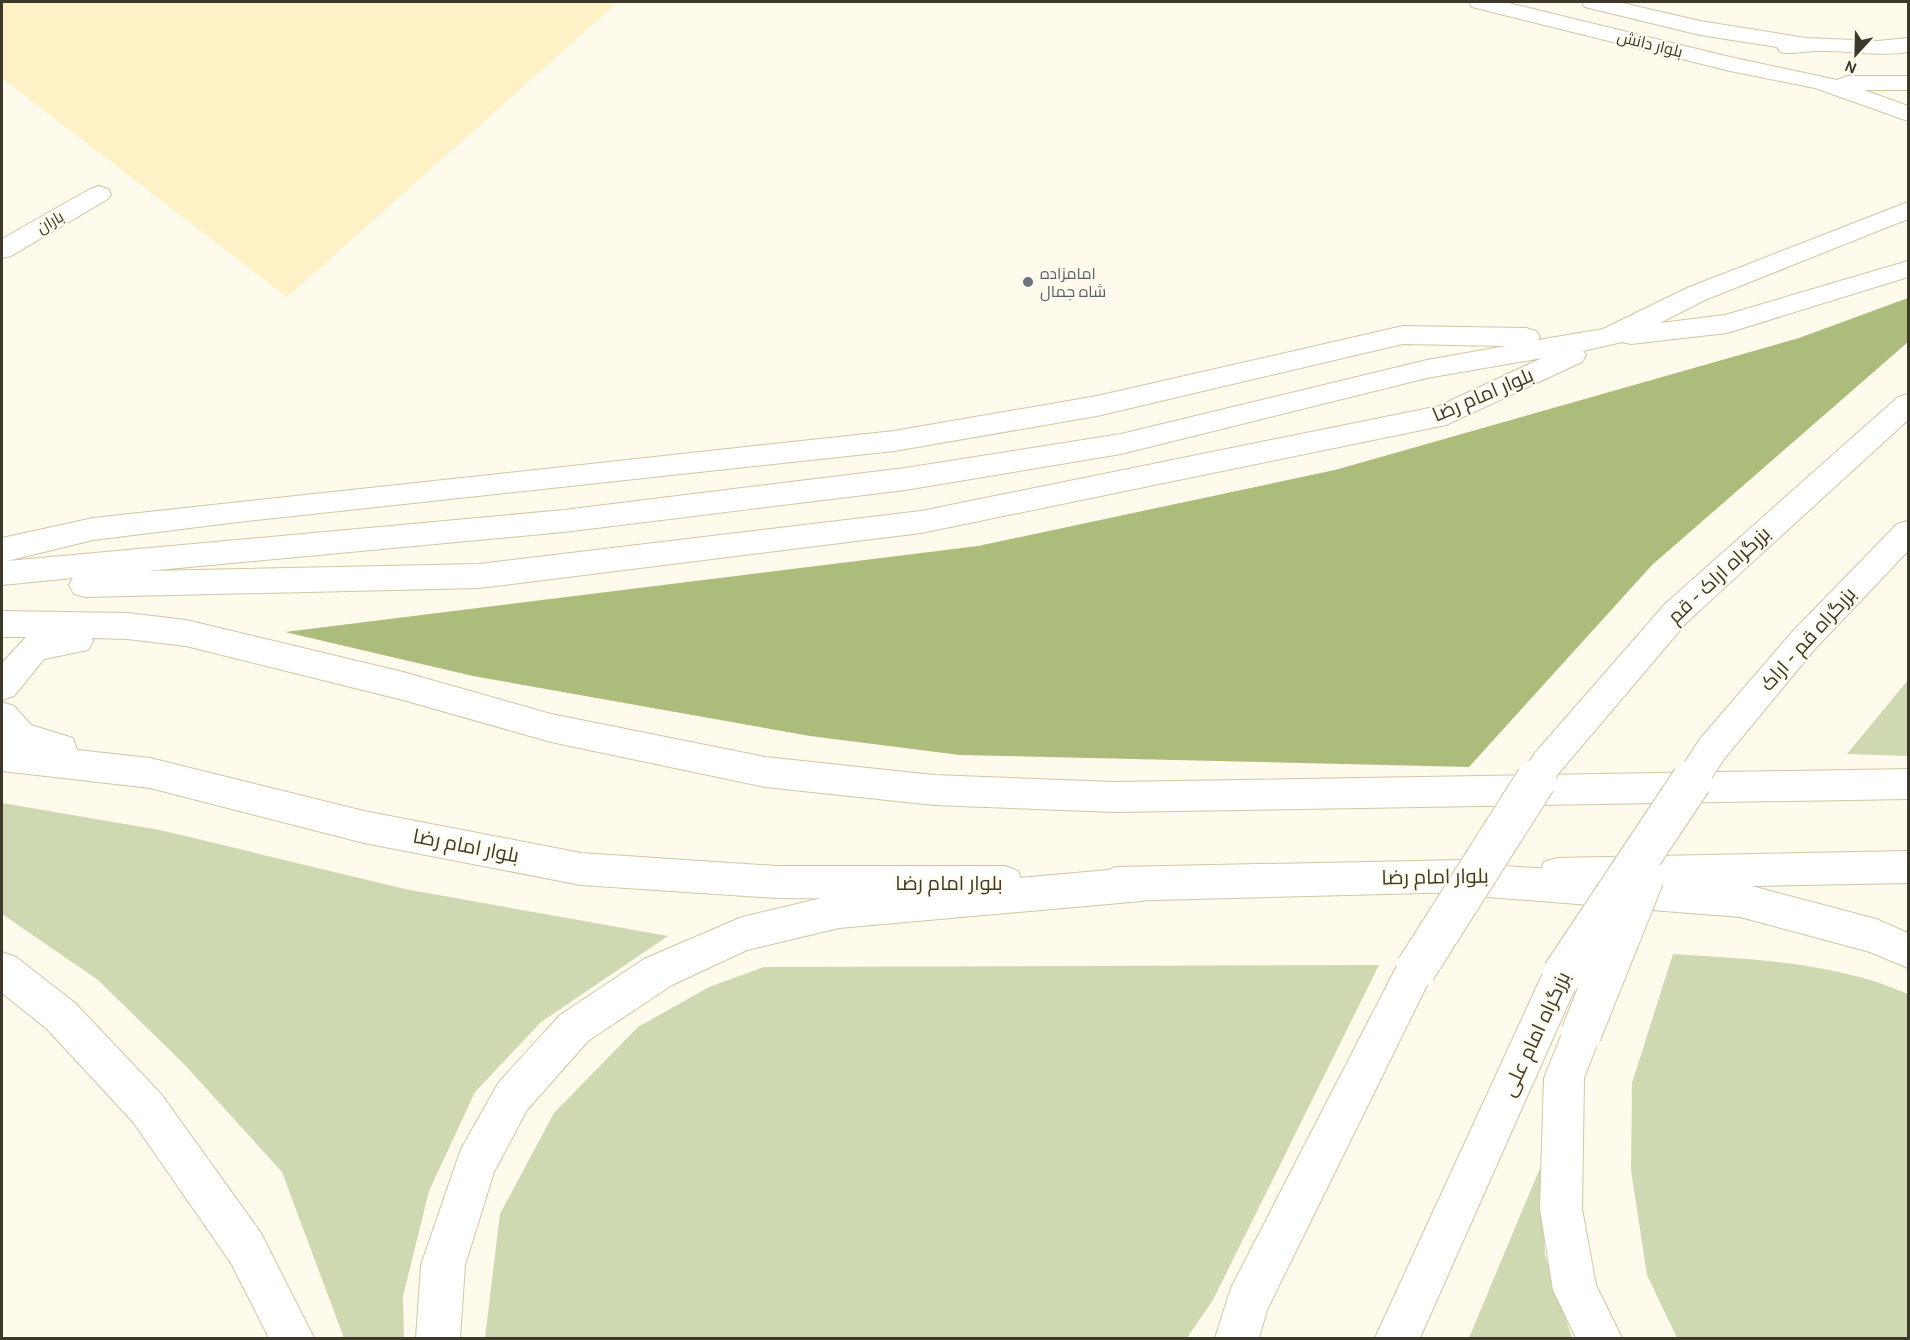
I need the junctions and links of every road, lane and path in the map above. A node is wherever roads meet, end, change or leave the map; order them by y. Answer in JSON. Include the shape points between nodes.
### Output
{"nodes":[{"id":1,"x":1480,"y":2,"type":"edge"},
{"id":2,"x":1593,"y":2,"type":"edge"},
{"id":3,"x":1700,"y":28,"type":"junction"},
{"id":4,"x":1810,"y":45,"type":"junction"},
{"id":5,"x":1908,"y":45,"type":"edge"},
{"id":6,"x":1704,"y":58,"type":"junction"},
{"id":7,"x":1812,"y":80,"type":"junction"},
{"id":8,"x":1908,"y":83,"type":"edge"},
{"id":9,"x":1908,"y":114,"type":"edge"},
{"id":10,"x":99,"y":194,"type":"dead end"},
{"id":11,"x":1908,"y":210,"type":"edge"},
{"id":12,"x":2,"y":250,"type":"edge"},
{"id":13,"x":1908,"y":269,"type":"edge"},
{"id":14,"x":1609,"y":338,"type":"junction"},
{"id":15,"x":1908,"y":404,"type":"edge"},
{"id":16,"x":1908,"y":532,"type":"edge"},
{"id":17,"x":2,"y":550,"type":"edge"},
{"id":18,"x":2,"y":573,"type":"edge"},
{"id":19,"x":2,"y":587,"type":"edge"},
{"id":20,"x":2,"y":624,"type":"edge"},
{"id":21,"x":186,"y":633,"type":"junction"},
{"id":22,"x":2,"y":686,"type":"edge"},
{"id":23,"x":2,"y":716,"type":"edge"},
{"id":24,"x":1712,"y":749,"type":"joint"},
{"id":25,"x":2,"y":756,"type":"edge"},
{"id":26,"x":150,"y":773,"type":"junction"},
{"id":27,"x":1908,"y":784,"type":"edge"},
{"id":28,"x":1669,"y":815,"type":"junction"},
{"id":29,"x":1908,"y":867,"type":"edge"},
{"id":30,"x":1438,"y":877,"type":"junction"},
{"id":31,"x":1142,"y":884,"type":"junction"},
{"id":32,"x":1908,"y":951,"type":"edge"},
{"id":33,"x":2,"y":970,"type":"edge"},
{"id":34,"x":1242,"y":1321,"type":"edge"},
{"id":35,"x":291,"y":1338,"type":"edge"},
{"id":36,"x":438,"y":1338,"type":"edge"},
{"id":37,"x":1223,"y":1338,"type":"edge"},
{"id":38,"x":1397,"y":1338,"type":"edge"},
{"id":39,"x":1600,"y":1338,"type":"edge"}],
"edges":[{"from":1,"to":6,"type":"main road","name":"بلوار دانش"},
{"from":2,"to":3,"type":"main road","name":"بلوار دانش"},
{"from":3,"to":4,"type":"main road","name":"بلوار دانش"},
{"from":3,"to":6,"type":"main road","via":[[1734,39],[1741,47],[1739,54],[1730,58]]},
{"from":4,"to":5,"type":"main road","via":[[1889,50]]},
{"from":4,"to":7,"type":"main road","via":[[1780,49],[1775,59],[1784,69]]},
{"from":6,"to":7,"type":"main road","name":"بلوار دانش"},
{"from":7,"to":8,"type":"main road"},
{"from":7,"to":9,"type":"main road"},
{"from":10,"to":12,"type":"main road","name":"باران"},
{"from":11,"to":14,"type":"main road","via":[[1696,294]]},
{"from":13,"to":14,"type":"main road","name":"بلوار امام رضا","via":[[1727,324]]},
{"from":14,"to":17,"type":"main road","via":[[1403,335],[1096,405],[894,441],[204,515],[93,529]]},
{"from":14,"to":18,"type":"main road","via":[[1427,369],[1121,444],[904,479],[564,521]]},
{"from":14,"to":19,"type":"main road","name":"بلوار امام رضا","via":[[1446,415],[921,522],[479,576]]},
{"from":15,"to":34,"type":"main road","name":"بزرگراه اراک - قم","bridge":true,"via":[[1676,613],[1547,763],[1416,969]]},
{"from":16,"to":24,"type":"main road","name":"بزرگراه قم - اراک","via":[[1803,641]]},
{"from":20,"to":21,"type":"main road","via":[[128,626]]},
{"from":21,"to":22,"type":"main road","via":[[35,647]]},
{"from":21,"to":27,"type":"main road","via":[[403,686],[562,731],[765,772],[934,790],[1115,797]]},
{"from":23,"to":26,"type":"main road","via":[[20,736]]},
{"from":24,"to":28,"type":"main road","name":"بزرگراه امام علی","bridge":true},
{"from":25,"to":26,"type":"main road","name":"بلوار امام رضا"},
{"from":26,"to":31,"type":"main road","name":"بلوار امام رضا","via":[[364,827],[580,869],[777,882]]},
{"from":28,"to":38,"type":"main road","name":"بزرگراه امام علی","bridge":true,"via":[[1562,975]]},
{"from":28,"to":39,"type":"main road","bridge":true,"via":[[1564,1078],[1561,1209],[1575,1290]]},
{"from":29,"to":30,"type":"main road","name":"بلوار امام رضا"},
{"from":30,"to":31,"type":"main road","name":"بلوار امام رضا"},
{"from":30,"to":32,"type":"main road","via":[[1740,900],[1876,936]]},
{"from":31,"to":36,"type":"main road","via":[[839,911],[742,934],[658,972],[574,1028],[513,1096],[476,1164],[443,1264]]},
{"from":33,"to":35,"type":"main road","via":[[61,1016],[147,1108],[246,1248]]},
{"from":34,"to":37,"type":"main road"}]}
